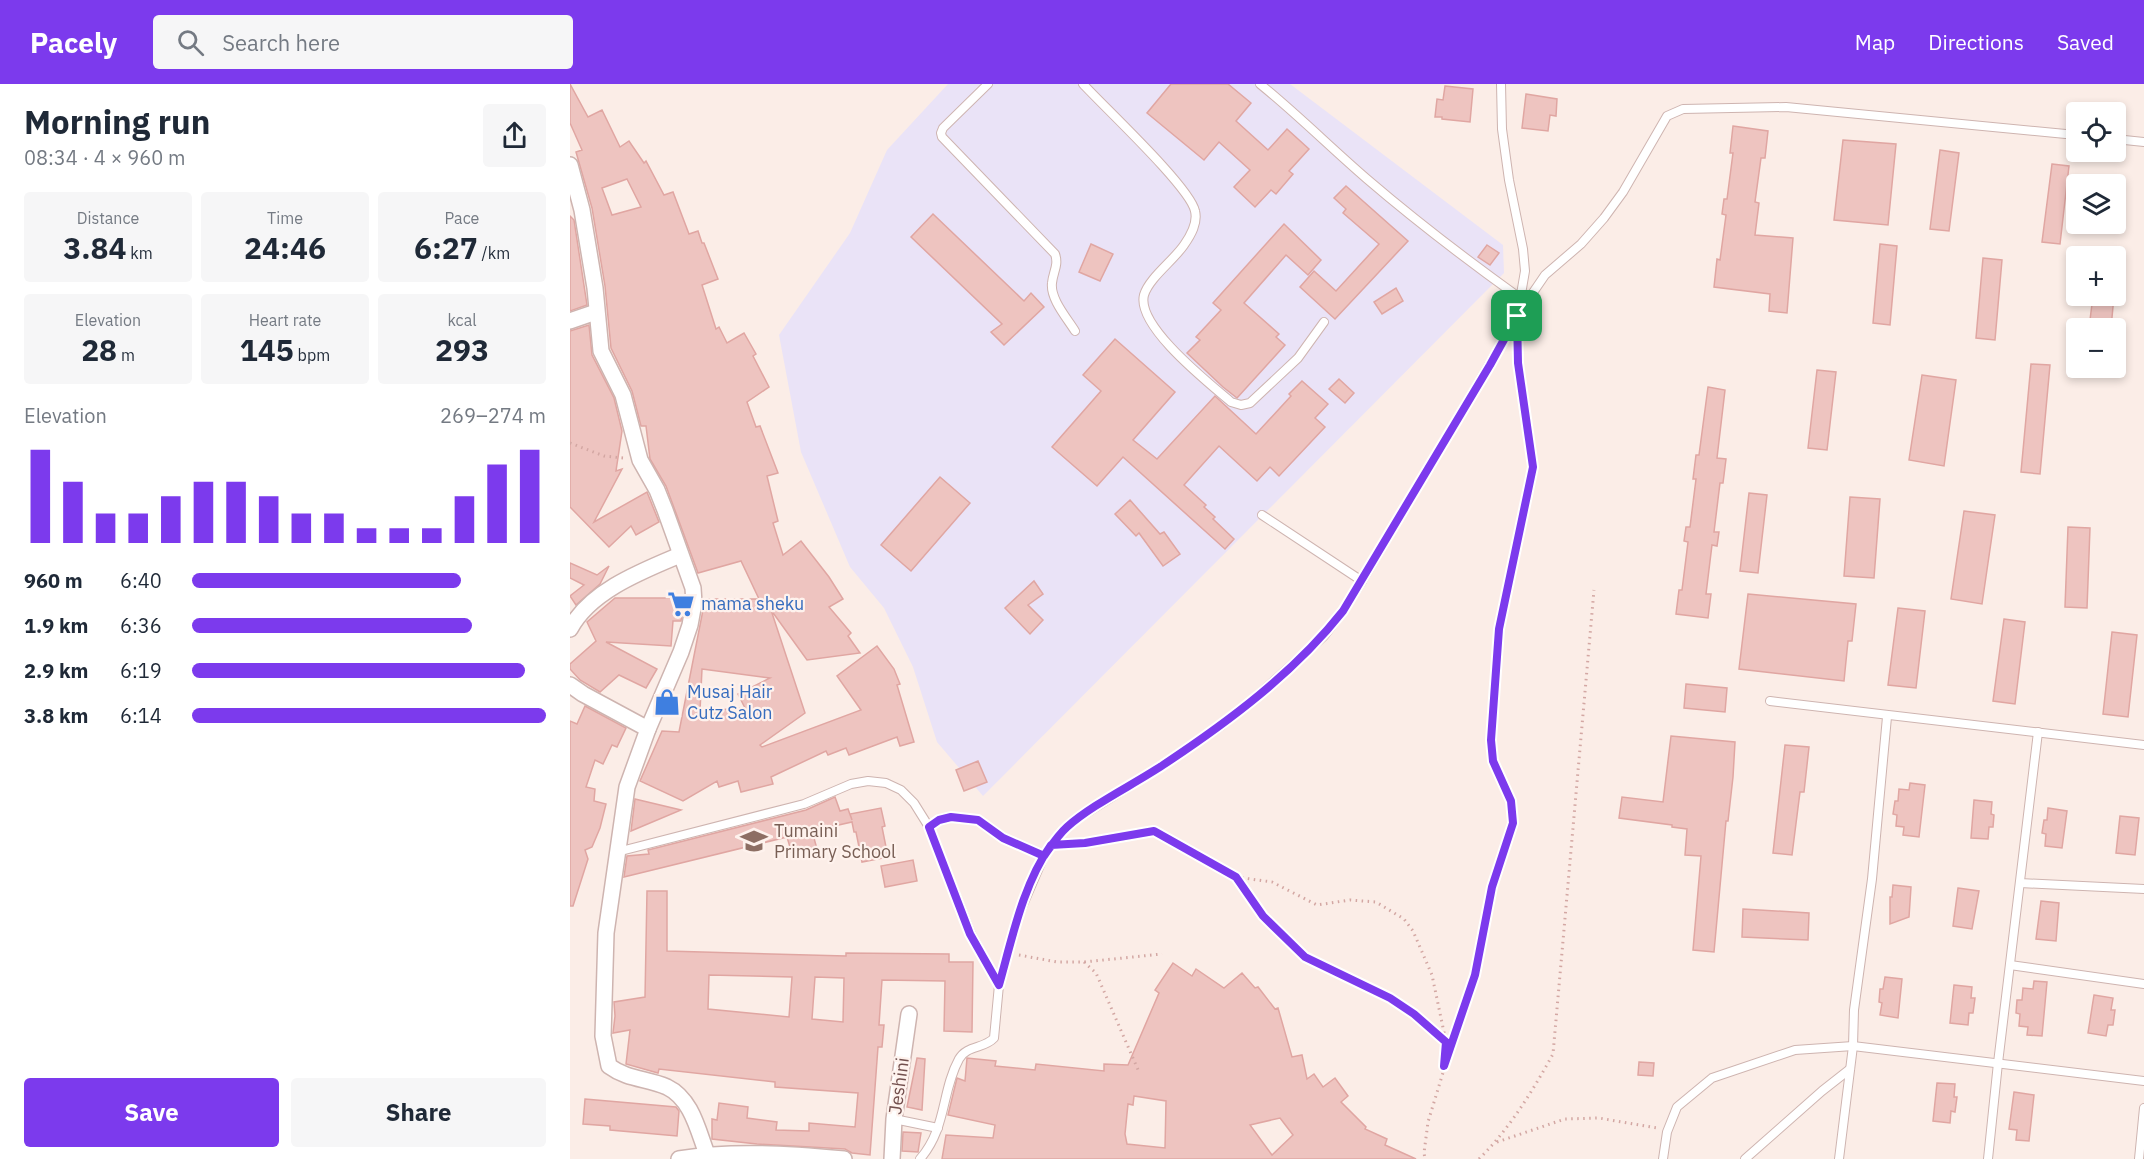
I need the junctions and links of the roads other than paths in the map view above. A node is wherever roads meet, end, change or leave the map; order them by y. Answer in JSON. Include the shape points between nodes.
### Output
{"nodes":[{"id":1,"x":988,"y":84,"type":"edge"},
{"id":2,"x":1083,"y":84,"type":"edge"},
{"id":3,"x":1260,"y":84,"type":"edge"},
{"id":4,"x":1501,"y":84,"type":"edge"},
{"id":5,"x":2066,"y":134,"type":"edge"},
{"id":6,"x":2126,"y":140,"type":"edge"},
{"id":7,"x":2144,"y":142,"type":"edge"},
{"id":8,"x":570,"y":165,"type":"edge"},
{"id":9,"x":1520,"y":298,"type":"junction"},
{"id":10,"x":596,"y":312,"type":"junction"},
{"id":11,"x":1517,"y":316,"type":"junction"},
{"id":12,"x":570,"y":321,"type":"edge"},
{"id":13,"x":1324,"y":322,"type":"dead end"},
{"id":14,"x":1075,"y":331,"type":"dead end"},
{"id":15,"x":1262,"y":514,"type":"dead end"},
{"id":16,"x":680,"y":555,"type":"junction"},
{"id":17,"x":1362,"y":581,"type":"junction"},
{"id":18,"x":570,"y":629,"type":"edge"},
{"id":19,"x":570,"y":685,"type":"edge"},
{"id":20,"x":1770,"y":701,"type":"dead end"},
{"id":21,"x":1887,"y":717,"type":"junction"},
{"id":22,"x":648,"y":729,"type":"junction"},
{"id":23,"x":2038,"y":732,"type":"junction"},
{"id":24,"x":2144,"y":746,"type":"edge"},
{"id":25,"x":617,"y":852,"type":"junction"},
{"id":26,"x":2020,"y":883,"type":"junction"},
{"id":27,"x":2144,"y":889,"type":"edge"},
{"id":28,"x":2010,"y":965,"type":"junction"},
{"id":29,"x":2144,"y":984,"type":"edge"},
{"id":30,"x":999,"y":985,"type":"junction"},
{"id":31,"x":909,"y":1014,"type":"dead end"},
{"id":32,"x":1853,"y":1046,"type":"junction"},
{"id":33,"x":1998,"y":1063,"type":"junction"},
{"id":34,"x":1850,"y":1069,"type":"junction"},
{"id":35,"x":2144,"y":1081,"type":"edge"},
{"id":36,"x":2144,"y":1108,"type":"edge"},
{"id":37,"x":894,"y":1119,"type":"junction"},
{"id":38,"x":938,"y":1128,"type":"junction"},
{"id":39,"x":707,"y":1154,"type":"junction"},
{"id":40,"x":679,"y":1159,"type":"edge"},
{"id":41,"x":844,"y":1159,"type":"edge"},
{"id":42,"x":892,"y":1159,"type":"edge"},
{"id":43,"x":920,"y":1159,"type":"edge"},
{"id":44,"x":1663,"y":1159,"type":"edge"},
{"id":45,"x":1745,"y":1159,"type":"edge"},
{"id":46,"x":1839,"y":1159,"type":"edge"},
{"id":47,"x":1988,"y":1159,"type":"edge"},
{"id":48,"x":2139,"y":1159,"type":"edge"}],
"edges":[{"from":1,"to":14,"type":"lane","via":[[940,132],[1055,254],[1052,293]]},
{"from":2,"to":13,"type":"lane","via":[[1172,177],[1195,210],[1190,236],[1149,284],[1144,296],[1154,327],[1173,350],[1231,402],[1241,405],[1250,403],[1298,358]]},
{"from":3,"to":9,"type":"lane","via":[[1403,209]]},
{"from":4,"to":9,"type":"lane","via":[[1502,129],[1525,272]]},
{"from":5,"to":11,"type":"lane","via":[[1786,107],[1683,109],[1667,116],[1604,218],[1545,275]]},
{"from":6,"to":7,"type":"lane"},
{"from":8,"to":10,"type":"street","via":[[582,210]]},
{"from":9,"to":11,"type":"lane"},
{"from":10,"to":12,"type":"street"},
{"from":10,"to":16,"type":"street","via":[[602,351],[623,395],[634,444],[657,490]]},
{"from":11,"to":17,"type":"lane"},
{"from":15,"to":17,"type":"lane"},
{"from":16,"to":18,"type":"street","via":[[609,590],[580,612]]},
{"from":16,"to":22,"type":"street","via":[[693,588],[690,625]]},
{"from":17,"to":30,"type":"lane","via":[[1324,636],[1222,725],[1066,828],[1044,856],[1019,914]]},
{"from":19,"to":22,"type":"street"},
{"from":20,"to":21,"type":"lane"},
{"from":21,"to":23,"type":"lane"},
{"from":21,"to":32,"type":"lane"},
{"from":22,"to":25,"type":"street","via":[[627,787]]},
{"from":23,"to":24,"type":"lane"},
{"from":23,"to":26,"type":"lane"},
{"from":25,"to":30,"type":"lane","via":[[804,804],[851,784],[886,783],[901,790],[914,803],[929,827],[970,934]]},
{"from":25,"to":39,"type":"street","via":[[606,933],[606,1059],[620,1074],[666,1086],[678,1094],[693,1114]]},
{"from":26,"to":27,"type":"lane"},
{"from":26,"to":28,"type":"lane"},
{"from":28,"to":29,"type":"lane"},
{"from":28,"to":33,"type":"lane"},
{"from":30,"to":38,"type":"lane","via":[[994,1038],[971,1048],[959,1059]]},
{"from":31,"to":37,"type":"street","name":"Jeshini"},
{"from":32,"to":33,"type":"lane"},
{"from":32,"to":34,"type":"lane"},
{"from":32,"to":44,"type":"lane","via":[[1795,1050],[1712,1078],[1677,1107],[1666,1132]]},
{"from":33,"to":35,"type":"lane"},
{"from":33,"to":47,"type":"lane"},
{"from":34,"to":45,"type":"lane"},
{"from":34,"to":46,"type":"lane"},
{"from":36,"to":48,"type":"lane"},
{"from":37,"to":38,"type":"lane"},
{"from":37,"to":42,"type":"street","name":"Jeshini"},
{"from":38,"to":43,"type":"lane"},
{"from":39,"to":40,"type":"street"},
{"from":39,"to":41,"type":"street"}]}
